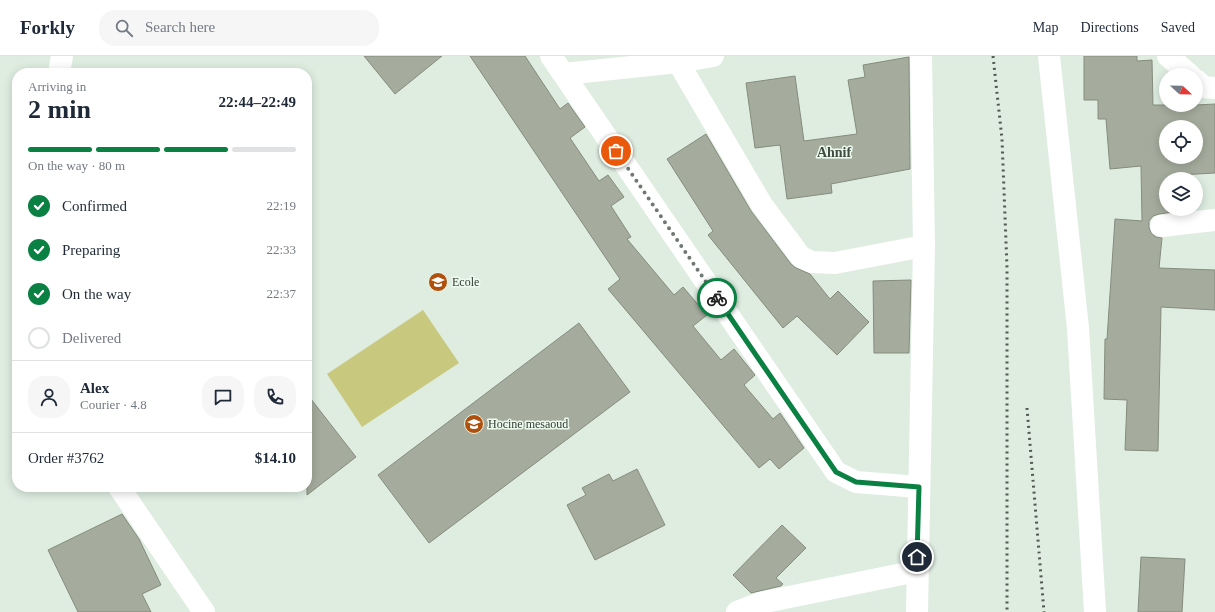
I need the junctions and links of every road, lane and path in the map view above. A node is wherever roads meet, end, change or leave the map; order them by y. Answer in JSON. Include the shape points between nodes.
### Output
{"nodes":[{"id":1,"x":62,"y":56,"type":"edge"},
{"id":2,"x":551,"y":56,"type":"edge"},
{"id":3,"x":713,"y":56,"type":"edge"},
{"id":4,"x":921,"y":56,"type":"edge"},
{"id":5,"x":1049,"y":56,"type":"edge"},
{"id":6,"x":1168,"y":56,"type":"edge"},
{"id":7,"x":678,"y":62,"type":"junction"},
{"id":8,"x":60,"y":68,"type":"edge"},
{"id":9,"x":1182,"y":68,"type":"edge"},
{"id":10,"x":564,"y":74,"type":"junction"},
{"id":11,"x":1203,"y":86,"type":"edge"},
{"id":12,"x":1215,"y":88,"type":"edge"},
{"id":13,"x":1215,"y":220,"type":"edge"},
{"id":14,"x":1162,"y":226,"type":"dead end"},
{"id":15,"x":924,"y":246,"type":"junction"},
{"id":16,"x":919,"y":487,"type":"junction"},
{"id":17,"x":122,"y":492,"type":"edge"},
{"id":18,"x":917,"y":571,"type":"junction"},
{"id":19,"x":204,"y":612,"type":"edge"},
{"id":20,"x":737,"y":612,"type":"edge"},
{"id":21,"x":917,"y":612,"type":"edge"},
{"id":22,"x":1095,"y":612,"type":"edge"}],
"edges":[{"from":1,"to":8,"type":"street"},
{"from":2,"to":10,"type":"street"},
{"from":3,"to":7,"type":"street"},
{"from":4,"to":15,"type":"street"},
{"from":5,"to":22,"type":"street","via":[[1078,328]]},
{"from":6,"to":9,"type":"street"},
{"from":7,"to":10,"type":"street"},
{"from":7,"to":15,"type":"street","via":[[762,205],[801,257],[812,262],[835,263]]},
{"from":10,"to":16,"type":"street","via":[[836,472],[856,482]]},
{"from":11,"to":12,"type":"street"},
{"from":13,"to":14,"type":"street"},
{"from":15,"to":16,"type":"street"},
{"from":16,"to":18,"type":"street"},
{"from":17,"to":19,"type":"street"},
{"from":18,"to":20,"type":"street","via":[[760,603]]},
{"from":18,"to":21,"type":"street"}]}
